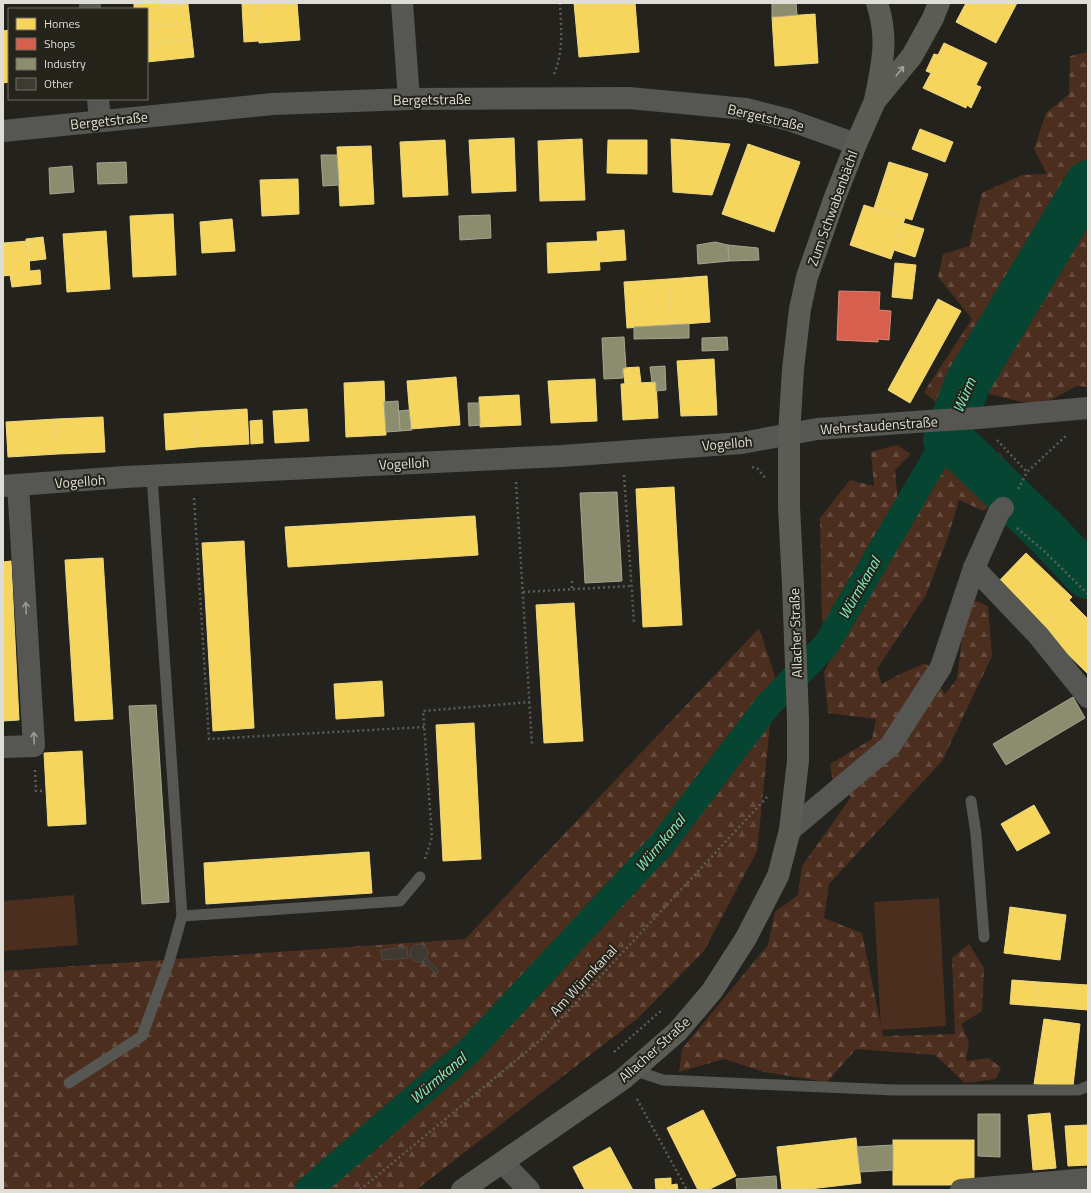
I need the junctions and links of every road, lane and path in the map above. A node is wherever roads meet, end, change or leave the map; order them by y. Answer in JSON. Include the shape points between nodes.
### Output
{"nodes":[{"id":1,"x":402,"y":3,"type":"edge"},
{"id":2,"x":560,"y":3,"type":"edge"},
{"id":3,"x":877,"y":3,"type":"edge"},
{"id":4,"x":939,"y":3,"type":"edge"},
{"id":5,"x":544,"y":98,"type":"junction"},
{"id":6,"x":409,"y":99,"type":"junction"},
{"id":7,"x":98,"y":100,"type":"edge"},
{"id":8,"x":875,"y":101,"type":"junction"},
{"id":9,"x":100,"y":120,"type":"junction"},
{"id":10,"x":3,"y":131,"type":"edge"},
{"id":11,"x":856,"y":144,"type":"junction"},
{"id":12,"x":1088,"y":408,"type":"edge"},
{"id":13,"x":978,"y":418,"type":"junction"},
{"id":14,"x":1071,"y":431,"type":"dead end"},
{"id":15,"x":789,"y":436,"type":"junction"},
{"id":16,"x":622,"y":451,"type":"junction"},
{"id":17,"x":514,"y":458,"type":"junction"},
{"id":18,"x":747,"y":464,"type":"dead end"},
{"id":19,"x":1027,"y":472,"type":"junction"},
{"id":20,"x":192,"y":474,"type":"junction"},
{"id":21,"x":152,"y":476,"type":"junction"},
{"id":22,"x":765,"y":478,"type":"dead end"},
{"id":23,"x":10,"y":486,"type":"edge"},
{"id":24,"x":1016,"y":491,"type":"dead end"},
{"id":25,"x":1001,"y":510,"type":"joint"},
{"id":26,"x":974,"y":568,"type":"junction"},
{"id":27,"x":572,"y":581,"type":"dead end"},
{"id":28,"x":631,"y":586,"type":"junction"},
{"id":29,"x":572,"y":589,"type":"junction"},
{"id":30,"x":523,"y":592,"type":"junction"},
{"id":31,"x":1088,"y":594,"type":"edge"},
{"id":32,"x":634,"y":622,"type":"dead end"},
{"id":33,"x":1088,"y":697,"type":"edge"},
{"id":34,"x":530,"y":702,"type":"junction"},
{"id":35,"x":424,"y":727,"type":"junction"},
{"id":36,"x":532,"y":745,"type":"dead end"},
{"id":37,"x":3,"y":747,"type":"edge"},
{"id":38,"x":774,"y":790,"type":"dead end"},
{"id":39,"x":971,"y":801,"type":"dead end"},
{"id":40,"x":790,"y":830,"type":"junction"},
{"id":41,"x":420,"y":877,"type":"joint"},
{"id":42,"x":182,"y":916,"type":"junction"},
{"id":43,"x":984,"y":937,"type":"dead end"},
{"id":44,"x":667,"y":1005,"type":"dead end"},
{"id":45,"x":609,"y":1056,"type":"dead end"},
{"id":46,"x":633,"y":1070,"type":"junction"},
{"id":47,"x":69,"y":1083,"type":"dead end"},
{"id":48,"x":1088,"y":1086,"type":"edge"},
{"id":49,"x":639,"y":1102,"type":"dead end"},
{"id":50,"x":503,"y":1163,"type":"junction"},
{"id":51,"x":1088,"y":1179,"type":"edge"},
{"id":52,"x":360,"y":1190,"type":"edge"},
{"id":53,"x":462,"y":1190,"type":"edge"},
{"id":54,"x":529,"y":1190,"type":"edge"},
{"id":55,"x":687,"y":1190,"type":"edge"},
{"id":56,"x":961,"y":1190,"type":"edge"}],
"edges":[{"from":1,"to":6,"type":"street"},
{"from":2,"to":5,"type":"path","via":[[561,36],[557,67]]},
{"from":3,"to":8,"type":"street","via":[[884,31],[884,50]]},
{"from":8,"to":4,"type":"street","name":"Zum Schwabenbächl","one_way":true,"via":[[912,56]]},
{"from":5,"to":6,"type":"street","name":"Bergetstraße"},
{"from":5,"to":11,"type":"street","name":"Bergetstraße","via":[[629,98],[746,109],[789,120]]},
{"from":6,"to":9,"type":"street","name":"Bergetstraße","via":[[273,104]]},
{"from":7,"to":9,"type":"street"},
{"from":8,"to":11,"type":"street","name":"Zum Schwabenbächl"},
{"from":9,"to":10,"type":"street","name":"Bergetstraße"},
{"from":11,"to":15,"type":"street","name":"Zum Schwabenbächl","via":[[807,277],[800,309],[793,369]]},
{"from":12,"to":13,"type":"street","name":"Wehrstaudenstraße"},
{"from":13,"to":15,"type":"street","name":"Wehrstaudenstraße","via":[[817,429]]},
{"from":13,"to":19,"type":"path"},
{"from":14,"to":19,"type":"path"},
{"from":15,"to":16,"type":"street","name":"Vogelloh","via":[[742,443]]},
{"from":15,"to":40,"type":"street","name":"Allacher Straße","via":[[789,508],[798,719],[798,761]]},
{"from":16,"to":17,"type":"street","name":"Vogelloh"},
{"from":16,"to":28,"type":"path"},
{"from":17,"to":20,"type":"street","name":"Vogelloh"},
{"from":17,"to":30,"type":"path"},
{"from":18,"to":22,"type":"path","via":[[758,469]]},
{"from":19,"to":24,"type":"path"},
{"from":20,"to":21,"type":"street","name":"Vogelloh"},
{"from":20,"to":35,"type":"path","via":[[209,739]]},
{"from":21,"to":23,"type":"street","name":"Vogelloh"},
{"from":21,"to":42,"type":"lane"},
{"from":37,"to":23,"type":"street","name":"Vogelloh","one_way":true,"via":[[34,746]]},
{"from":25,"to":26,"type":"street"},
{"from":25,"to":31,"type":"path"},
{"from":26,"to":33,"type":"street","via":[[1038,635]]},
{"from":26,"to":40,"type":"street","via":[[941,668],[890,746]]},
{"from":27,"to":29,"type":"path"},
{"from":28,"to":29,"type":"path"},
{"from":28,"to":32,"type":"path"},
{"from":29,"to":30,"type":"path"},
{"from":30,"to":34,"type":"path"},
{"from":34,"to":35,"type":"path","via":[[423,711]]},
{"from":34,"to":36,"type":"path"},
{"from":35,"to":41,"type":"path","via":[[432,837]]},
{"from":38,"to":52,"type":"path","name":"Am Würmkanal","via":[[544,1036]]},
{"from":39,"to":43,"type":"lane"},
{"from":40,"to":46,"type":"street","name":"Allacher Straße","via":[[778,876],[746,938],[712,991],[678,1031]]},
{"from":41,"to":42,"type":"lane","via":[[400,901]]},
{"from":42,"to":47,"type":"lane","via":[[170,962],[142,1036]]},
{"from":44,"to":45,"type":"path"},
{"from":46,"to":48,"type":"lane","via":[[663,1080],[870,1089],[1079,1090]]},
{"from":46,"to":50,"type":"street","name":"Allacher Straße"},
{"from":49,"to":55,"type":"path"},
{"from":50,"to":53,"type":"street","name":"Allacher Straße"},
{"from":50,"to":54,"type":"street"},
{"from":51,"to":56,"type":"street"}]}
